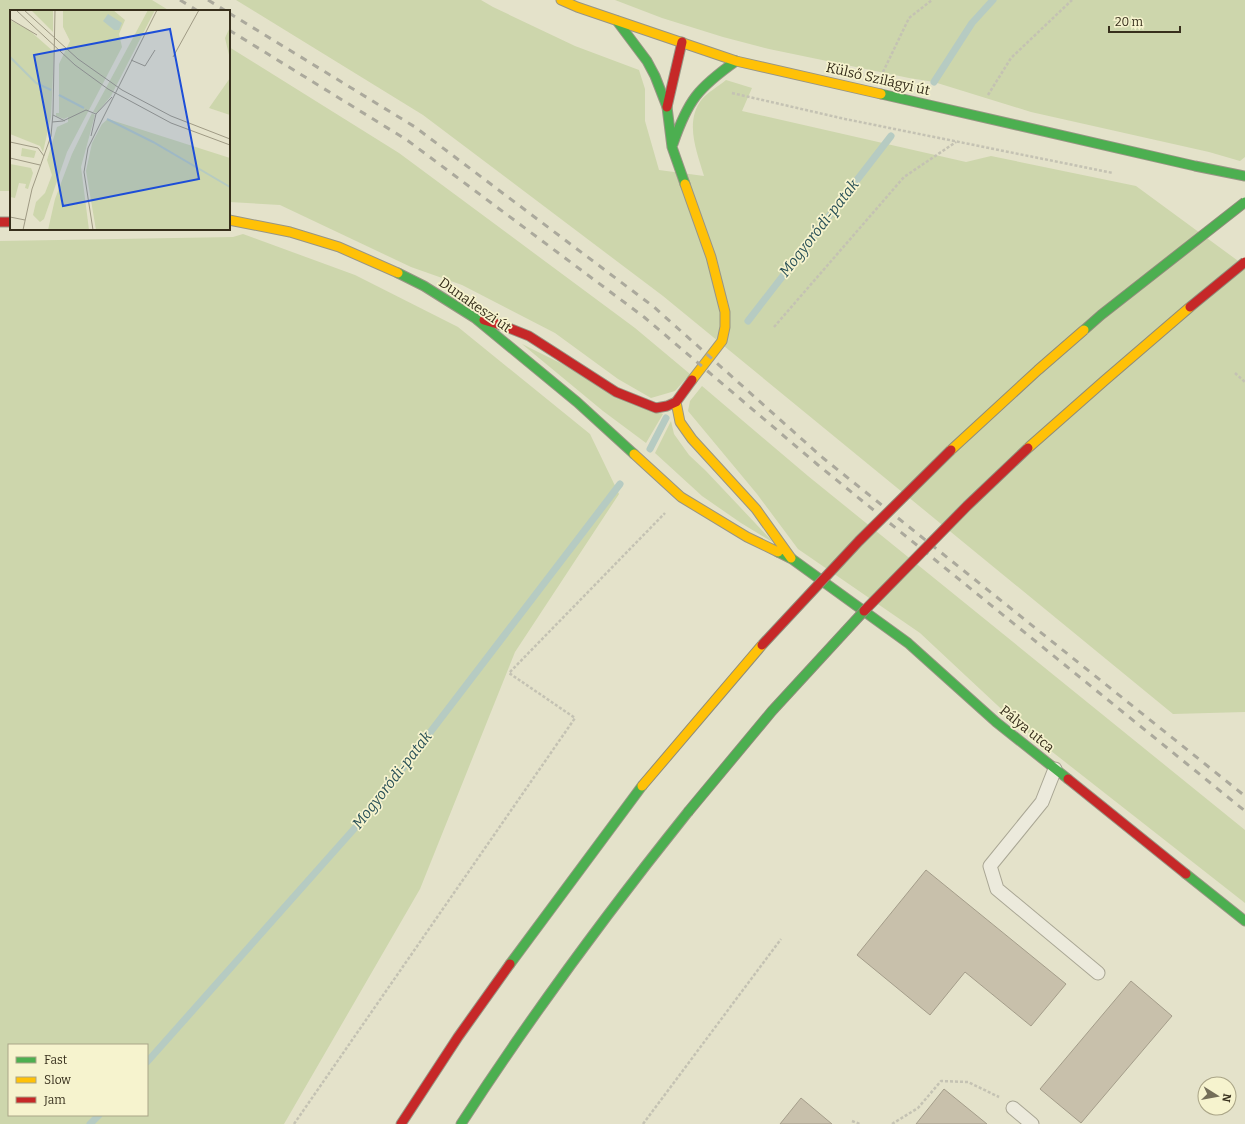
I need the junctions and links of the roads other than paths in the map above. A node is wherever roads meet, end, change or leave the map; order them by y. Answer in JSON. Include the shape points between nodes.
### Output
{"nodes":[{"id":1,"x":561,"y":0,"type":"edge"},
{"id":2,"x":617,"y":21,"type":"junction"},
{"id":3,"x":682,"y":42,"type":"junction"},
{"id":4,"x":736,"y":61,"type":"junction"},
{"id":5,"x":667,"y":107,"type":"junction"},
{"id":6,"x":672,"y":147,"type":"junction"},
{"id":7,"x":1245,"y":176,"type":"edge"},
{"id":8,"x":1245,"y":202,"type":"edge"},
{"id":9,"x":230,"y":220,"type":"edge"},
{"id":10,"x":1245,"y":262,"type":"edge"},
{"id":11,"x":475,"y":318,"type":"junction"},
{"id":12,"x":676,"y":402,"type":"junction"},
{"id":13,"x":792,"y":559,"type":"junction"},
{"id":14,"x":1056,"y":769,"type":"junction"},
{"id":15,"x":1245,"y":921,"type":"edge"},
{"id":16,"x":1098,"y":973,"type":"dead end"},
{"id":17,"x":1013,"y":1108,"type":"road end"},
{"id":18,"x":401,"y":1124,"type":"edge"},
{"id":19,"x":461,"y":1124,"type":"edge"},
{"id":20,"x":1032,"y":1124,"type":"edge"}],
"edges":[{"from":1,"to":2,"type":"main road","name":"Külső Szilágyi út"},
{"from":2,"to":3,"type":"main road","name":"Külső Szilágyi út"},
{"from":2,"to":5,"type":"main road","via":[[647,61]]},
{"from":3,"to":4,"type":"main road","name":"Külső Szilágyi út"},
{"from":3,"to":5,"type":"main road"},
{"from":4,"to":6,"type":"main road","via":[[710,80],[690,102]]},
{"from":4,"to":7,"type":"main road","name":"Külső Szilágyi út"},
{"from":5,"to":6,"type":"main road"},
{"from":6,"to":12,"type":"main road","via":[[711,257],[725,312],[722,340]]},
{"from":8,"to":18,"type":"main road","bridge":true,"via":[[1101,315],[1038,370],[936,464],[859,541],[752,656],[642,786],[494,985]]},
{"from":9,"to":11,"type":"main road","name":"Dunakeszi út","via":[[290,232],[339,247],[424,286]]},
{"from":10,"to":19,"type":"main road","bridge":true,"via":[[1146,343],[1048,429],[896,578],[784,698],[643,868],[544,1000]]},
{"from":11,"to":12,"type":"main road","via":[[529,336],[616,392],[656,408]]},
{"from":11,"to":13,"type":"main road","name":"Dunakeszi út","via":[[576,402],[681,497],[746,537]]},
{"from":12,"to":13,"type":"main road","via":[[680,422],[692,439],[756,509]]},
{"from":13,"to":14,"type":"main road","name":"Pálya utca","via":[[908,643],[996,722]]},
{"from":14,"to":15,"type":"main road","name":"Pálya utca"},
{"from":14,"to":16,"type":"lane","via":[[1042,802],[990,866],[997,889]]},
{"from":17,"to":20,"type":"lane"}]}
